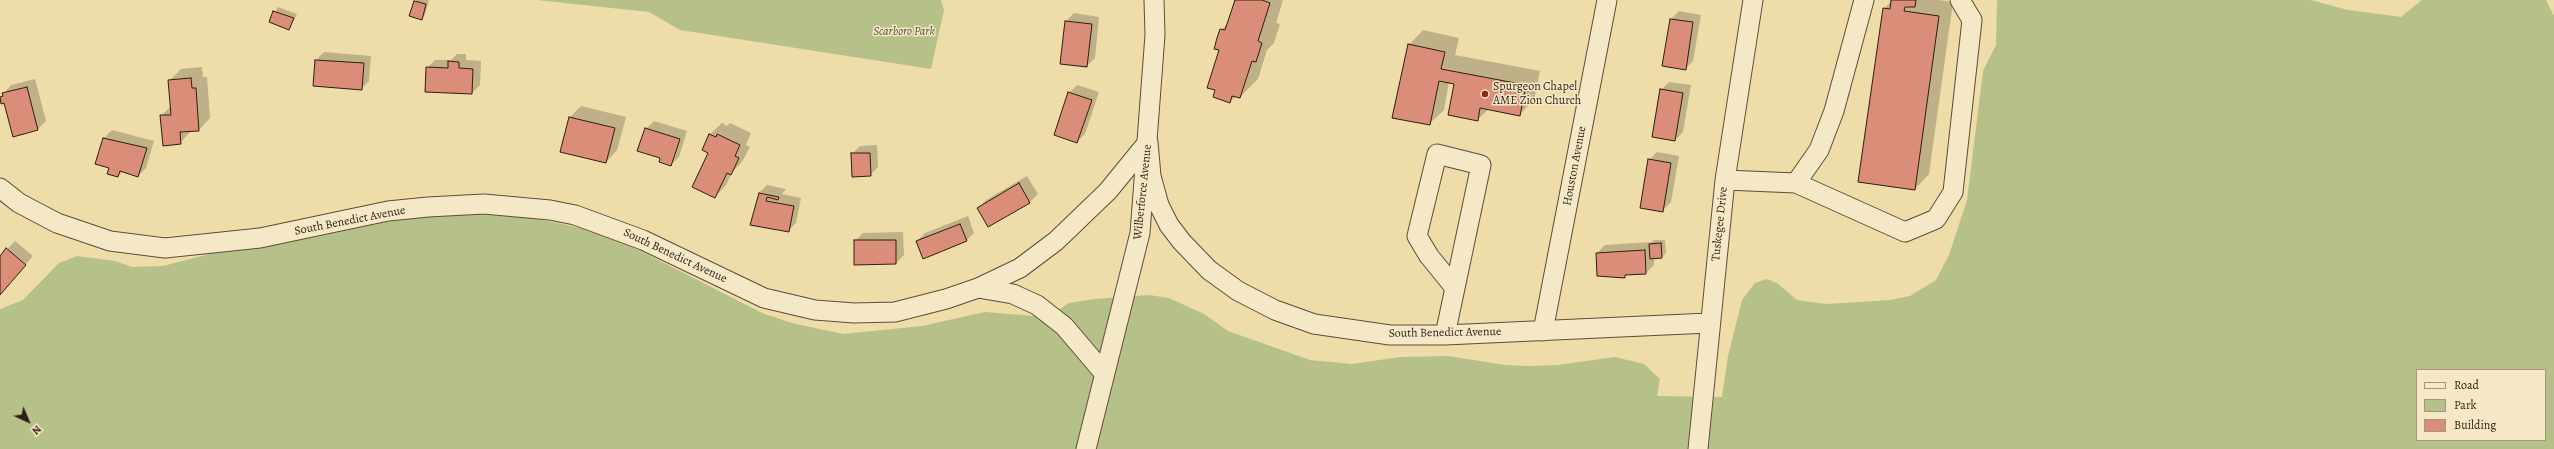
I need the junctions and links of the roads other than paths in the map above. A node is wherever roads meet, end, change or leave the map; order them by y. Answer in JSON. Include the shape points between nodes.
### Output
{"nodes":[{"id":1,"x":1154,"y":0,"type":"edge"},
{"id":2,"x":1607,"y":0,"type":"edge"},
{"id":3,"x":1753,"y":0,"type":"edge"},
{"id":4,"x":1864,"y":0,"type":"edge"},
{"id":5,"x":1960,"y":0,"type":"edge"},
{"id":6,"x":1148,"y":142,"type":"junction"},
{"id":7,"x":1725,"y":180,"type":"junction"},
{"id":8,"x":1796,"y":183,"type":"junction"},
{"id":9,"x":0,"y":188,"type":"edge"},
{"id":10,"x":978,"y":288,"type":"junction"},
{"id":11,"x":1455,"y":288,"type":"junction"},
{"id":12,"x":1710,"y":323,"type":"junction"},
{"id":13,"x":1542,"y":331,"type":"junction"},
{"id":14,"x":1445,"y":335,"type":"junction"},
{"id":15,"x":1104,"y":373,"type":"junction"},
{"id":16,"x":1086,"y":449,"type":"edge"},
{"id":17,"x":1698,"y":449,"type":"edge"}],
"edges":[{"from":1,"to":6,"type":"street","name":"Wilberforce Avenue","via":[[1155,35]]},
{"from":2,"to":13,"type":"street","name":"Houston Avenue"},
{"from":3,"to":7,"type":"street","name":"Tuskegee Drive"},
{"from":4,"to":8,"type":"street","via":[[1834,111],[1819,150]]},
{"from":5,"to":8,"type":"street","via":[[1972,20],[1953,192],[1936,219],[1905,232]]},
{"from":6,"to":10,"type":"street","name":"South Benedict Avenue","via":[[1108,192],[1056,241],[1020,268]]},
{"from":6,"to":14,"type":"street","name":"South Benedict Avenue","via":[[1151,176],[1159,205],[1169,225],[1209,270],[1238,291],[1275,310],[1314,324],[1390,335]]},
{"from":6,"to":15,"type":"street","name":"Wilberforce Avenue","via":[[1140,233]]},
{"from":7,"to":8,"type":"street"},
{"from":7,"to":12,"type":"street","name":"Tuskegee Drive"},
{"from":9,"to":10,"type":"street","name":"South Benedict Avenue","via":[[19,203],[57,223],[110,241],[158,247],[260,238],[388,211],[484,204],[575,215],[643,240],[764,298],[815,310],[854,313],[894,312]]},
{"from":10,"to":15,"type":"street","name":"South Benedict Avenue","via":[[1013,294],[1037,305],[1064,326]]},
{"from":11,"to":11,"type":"street","via":[[1481,164],[1437,154],[1418,236],[1429,256]]},
{"from":11,"to":14,"type":"street"},
{"from":12,"to":13,"type":"street","name":"South Benedict Avenue"},
{"from":12,"to":17,"type":"street","name":"Tuskegee Drive"},
{"from":13,"to":14,"type":"street","name":"South Benedict Avenue"},
{"from":15,"to":16,"type":"street","name":"Wilberforce Avenue"}]}
